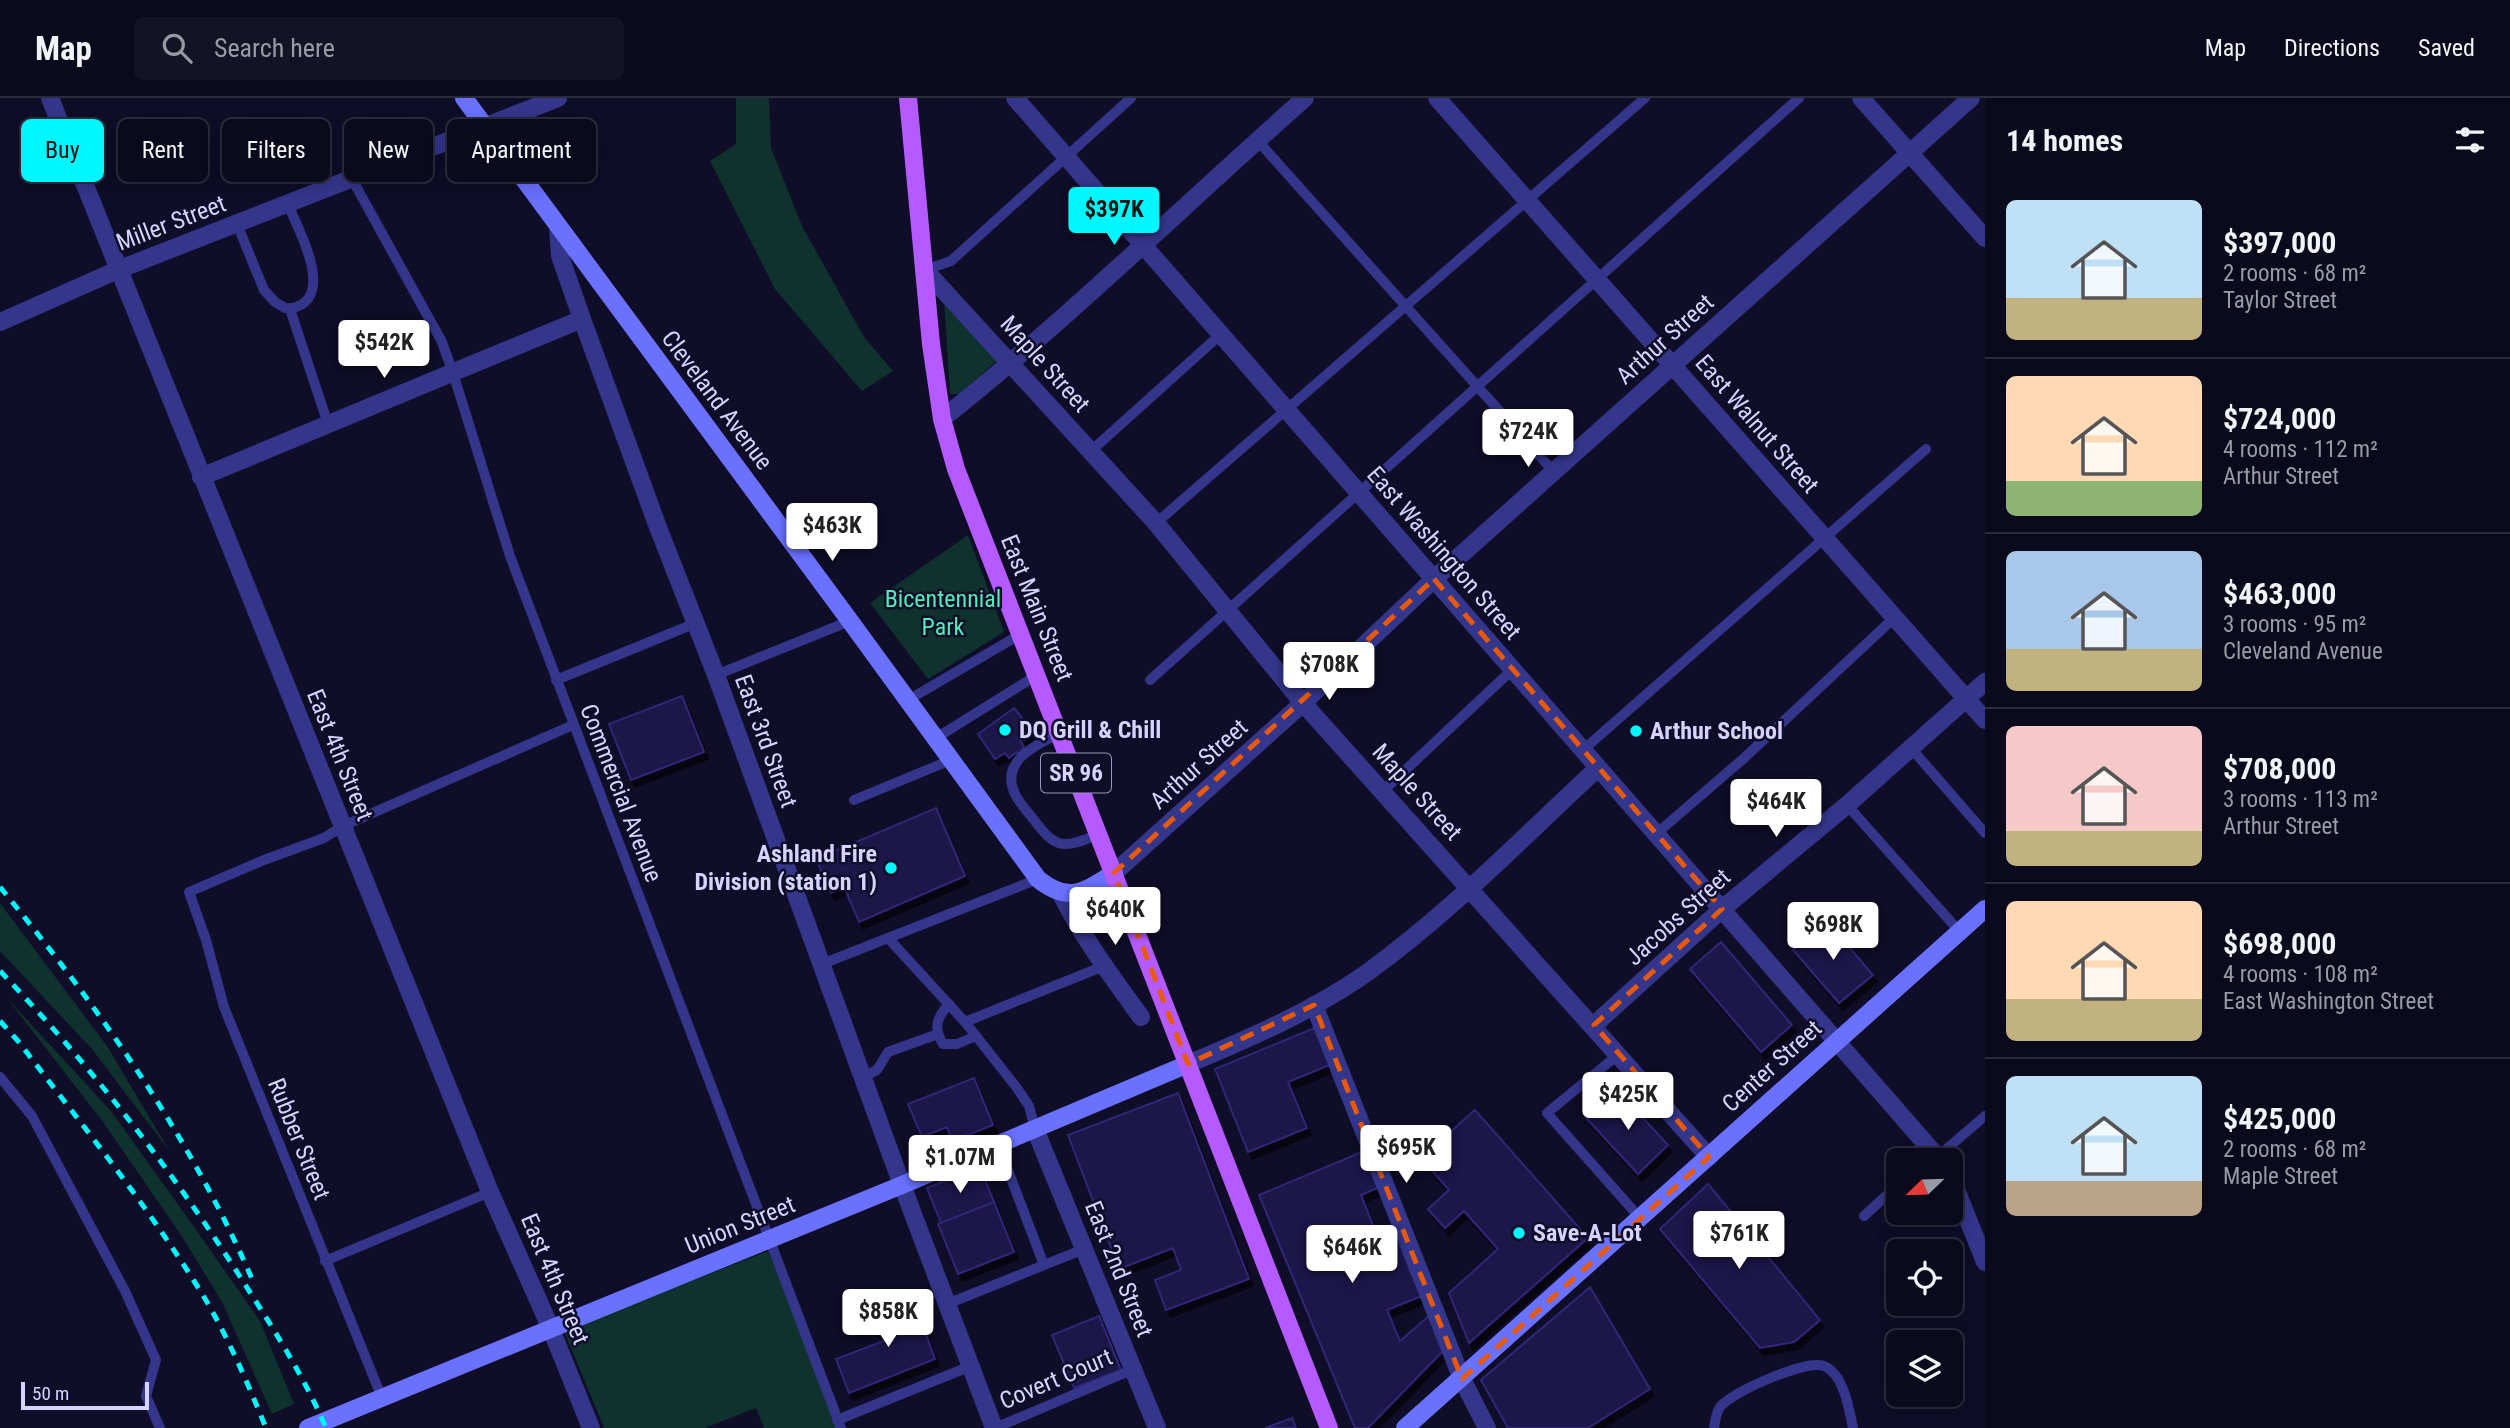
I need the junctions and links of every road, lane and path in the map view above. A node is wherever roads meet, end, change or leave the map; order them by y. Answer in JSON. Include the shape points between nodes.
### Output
{"nodes":[{"id":1,"x":50,"y":98,"type":"edge"},
{"id":2,"x":464,"y":98,"type":"edge"},
{"id":3,"x":558,"y":98,"type":"edge"},
{"id":4,"x":908,"y":98,"type":"edge"},
{"id":5,"x":1016,"y":98,"type":"edge"},
{"id":6,"x":1131,"y":98,"type":"edge"},
{"id":7,"x":1305,"y":98,"type":"edge"},
{"id":8,"x":1437,"y":98,"type":"edge"},
{"id":9,"x":1645,"y":98,"type":"edge"},
{"id":10,"x":1799,"y":98,"type":"edge"},
{"id":11,"x":1861,"y":98,"type":"edge"},
{"id":12,"x":1971,"y":98,"type":"edge"},
{"id":13,"x":480,"y":119,"type":"edge"},
{"id":14,"x":506,"y":119,"type":"edge"},
{"id":15,"x":1257,"y":140,"type":"junction"},
{"id":16,"x":1911,"y":153,"type":"junction"},
{"id":17,"x":1067,"y":157,"type":"junction"},
{"id":18,"x":347,"y":182,"type":"edge"},
{"id":19,"x":353,"y":182,"type":"edge"},
{"id":20,"x":526,"y":182,"type":"edge"},
{"id":21,"x":1527,"y":200,"type":"junction"},
{"id":22,"x":288,"y":204,"type":"junction"},
{"id":23,"x":237,"y":224,"type":"junction"},
{"id":24,"x":558,"y":226,"type":"junction"},
{"id":25,"x":1985,"y":238,"type":"edge"},
{"id":26,"x":1144,"y":246,"type":"junction"},
{"id":27,"x":120,"y":270,"type":"junction"},
{"id":28,"x":925,"y":270,"type":"junction"},
{"id":29,"x":1597,"y":279,"type":"junction"},
{"id":30,"x":1407,"y":305,"type":"junction"},
{"id":31,"x":290,"y":309,"type":"junction"},
{"id":32,"x":582,"y":319,"type":"junction"},
{"id":33,"x":0,"y":321,"type":"edge"},
{"id":34,"x":1221,"y":334,"type":"junction"},
{"id":35,"x":1012,"y":364,"type":"junction"},
{"id":36,"x":1673,"y":365,"type":"junction"},
{"id":37,"x":453,"y":373,"type":"junction"},
{"id":38,"x":1479,"y":386,"type":"junction"},
{"id":39,"x":1286,"y":409,"type":"junction"},
{"id":40,"x":942,"y":419,"type":"junction"},
{"id":41,"x":328,"y":424,"type":"junction"},
{"id":42,"x":1926,"y":449,"type":"dead end"},
{"id":43,"x":1091,"y":451,"type":"junction"},
{"id":44,"x":1554,"y":472,"type":"junction"},
{"id":45,"x":201,"y":477,"type":"junction"},
{"id":46,"x":1359,"y":493,"type":"junction"},
{"id":47,"x":1156,"y":523,"type":"junction"},
{"id":48,"x":1825,"y":537,"type":"junction"},
{"id":49,"x":1434,"y":579,"type":"junction"},
{"id":50,"x":1228,"y":610,"type":"junction"},
{"id":51,"x":1895,"y":617,"type":"junction"},
{"id":52,"x":850,"y":621,"type":"junction"},
{"id":53,"x":696,"y":623,"type":"junction"},
{"id":54,"x":1021,"y":634,"type":"junction"},
{"id":55,"x":1513,"y":669,"type":"junction"},
{"id":56,"x":716,"y":675,"type":"junction"},
{"id":57,"x":1037,"y":675,"type":"junction"},
{"id":58,"x":556,"y":680,"type":"junction"},
{"id":59,"x":1150,"y":680,"type":"dead end"},
{"id":60,"x":1985,"y":682,"type":"edge"},
{"id":61,"x":1966,"y":699,"type":"junction"},
{"id":62,"x":908,"y":700,"type":"junction"},
{"id":63,"x":1303,"y":703,"type":"junction"},
{"id":64,"x":1985,"y":720,"type":"edge"},
{"id":65,"x":573,"y":725,"type":"junction"},
{"id":66,"x":1060,"y":733,"type":"junction"},
{"id":67,"x":936,"y":738,"type":"junction"},
{"id":68,"x":1910,"y":747,"type":"junction"},
{"id":69,"x":1583,"y":750,"type":"junction"},
{"id":70,"x":951,"y":760,"type":"junction"},
{"id":71,"x":1598,"y":768,"type":"junction"},
{"id":72,"x":1383,"y":791,"type":"junction"},
{"id":73,"x":854,"y":800,"type":"dead end"},
{"id":74,"x":1847,"y":805,"type":"junction"},
{"id":75,"x":343,"y":826,"type":"junction"},
{"id":76,"x":1985,"y":833,"type":"edge"},
{"id":77,"x":1099,"y":834,"type":"junction"},
{"id":78,"x":1656,"y":834,"type":"junction"},
{"id":79,"x":1114,"y":873,"type":"junction"},
{"id":80,"x":1038,"y":879,"type":"junction"},
{"id":81,"x":1469,"y":887,"type":"junction"},
{"id":82,"x":1061,"y":894,"type":"junction"},
{"id":83,"x":1722,"y":909,"type":"junction"},
{"id":84,"x":1985,"y":909,"type":"edge"},
{"id":85,"x":1959,"y":931,"type":"junction"},
{"id":86,"x":888,"y":938,"type":"junction"},
{"id":87,"x":822,"y":964,"type":"junction"},
{"id":88,"x":1104,"y":966,"type":"junction"},
{"id":89,"x":949,"y":1004,"type":"junction"},
{"id":90,"x":1314,"y":1004,"type":"junction"},
{"id":91,"x":1141,"y":1017,"type":"dead end"},
{"id":92,"x":965,"y":1022,"type":"junction"},
{"id":93,"x":1594,"y":1025,"type":"junction"},
{"id":94,"x":938,"y":1034,"type":"junction"},
{"id":95,"x":976,"y":1036,"type":"junction"},
{"id":96,"x":1836,"y":1041,"type":"junction"},
{"id":97,"x":1619,"y":1054,"type":"junction"},
{"id":98,"x":1188,"y":1064,"type":"junction"},
{"id":99,"x":0,"y":1077,"type":"edge"},
{"id":100,"x":863,"y":1077,"type":"junction"},
{"id":101,"x":1985,"y":1116,"type":"edge"},
{"id":102,"x":1035,"y":1129,"type":"junction"},
{"id":103,"x":998,"y":1144,"type":"junction"},
{"id":104,"x":1928,"y":1148,"type":"edge"},
{"id":105,"x":1949,"y":1148,"type":"edge"},
{"id":106,"x":1709,"y":1157,"type":"junction"},
{"id":107,"x":902,"y":1185,"type":"junction"},
{"id":108,"x":490,"y":1192,"type":"junction"},
{"id":109,"x":1886,"y":1196,"type":"edge"},
{"id":110,"x":1964,"y":1205,"type":"edge"},
{"id":111,"x":1864,"y":1216,"type":"dead end"},
{"id":112,"x":1640,"y":1219,"type":"junction"},
{"id":113,"x":767,"y":1240,"type":"junction"},
{"id":114,"x":1084,"y":1249,"type":"junction"},
{"id":115,"x":325,"y":1261,"type":"junction"},
{"id":116,"x":1985,"y":1262,"type":"edge"},
{"id":117,"x":1044,"y":1265,"type":"junction"},
{"id":118,"x":947,"y":1304,"type":"junction"},
{"id":119,"x":551,"y":1329,"type":"junction"},
{"id":120,"x":971,"y":1366,"type":"junction"},
{"id":121,"x":1134,"y":1369,"type":"junction"},
{"id":122,"x":1462,"y":1379,"type":"junction"},
{"id":123,"x":382,"y":1398,"type":"junction"},
{"id":124,"x":839,"y":1424,"type":"edge"},
{"id":125,"x":160,"y":1428,"type":"edge"},
{"id":126,"x":308,"y":1428,"type":"edge"},
{"id":127,"x":591,"y":1428,"type":"edge"},
{"id":128,"x":994,"y":1428,"type":"edge"},
{"id":129,"x":1157,"y":1428,"type":"edge"},
{"id":130,"x":1329,"y":1428,"type":"edge"},
{"id":131,"x":1405,"y":1428,"type":"edge"},
{"id":132,"x":1487,"y":1428,"type":"edge"},
{"id":133,"x":1714,"y":1428,"type":"edge"},
{"id":134,"x":1853,"y":1428,"type":"edge"}],
"edges":[{"from":1,"to":27,"type":"street","name":"East 4th Street"},
{"from":2,"to":13,"type":"main road","name":"Cleveland Avenue"},
{"from":3,"to":14,"type":"street","name":"Miller Street"},
{"from":4,"to":28,"type":"main road","name":"East Main Street","number":"SR 96"},
{"from":5,"to":17,"type":"street","name":"East Washington Street"},
{"from":6,"to":17,"type":"lane"},
{"from":7,"to":15,"type":"street"},
{"from":8,"to":21,"type":"street","name":"East Walnut Street"},
{"from":9,"to":21,"type":"lane"},
{"from":10,"to":29,"type":"lane"},
{"from":11,"to":16,"type":"street"},
{"from":12,"to":16,"type":"street","name":"Arthur Street"},
{"from":15,"to":26,"type":"street"},
{"from":15,"to":30,"type":"lane"},
{"from":16,"to":25,"type":"street"},
{"from":16,"to":36,"type":"street","name":"Arthur Street"},
{"from":17,"to":26,"type":"street","name":"East Washington Street"},
{"from":17,"to":28,"type":"lane","via":[[951,261]]},
{"from":18,"to":22,"type":"street","name":"Miller Street"},
{"from":19,"to":37,"type":"lane","name":"Commercial Avenue","via":[[433,324]]},
{"from":20,"to":24,"type":"main road","name":"Cleveland Avenue"},
{"from":21,"to":29,"type":"street","name":"East Walnut Street"},
{"from":21,"to":30,"type":"lane"},
{"from":22,"to":23,"type":"street","name":"Miller Street"},
{"from":22,"to":31,"type":"lane","via":[[314,275],[312,294]]},
{"from":23,"to":27,"type":"street","name":"Miller Street"},
{"from":23,"to":31,"type":"lane","via":[[264,290]]},
{"from":24,"to":32,"type":"street","name":"East 3rd Street","via":[[560,256]]},
{"from":24,"to":52,"type":"main road","name":"Cleveland Avenue"},
{"from":26,"to":34,"type":"street","name":"East Washington Street"},
{"from":26,"to":35,"type":"street"},
{"from":27,"to":33,"type":"street","name":"Miller Street"},
{"from":27,"to":45,"type":"street","name":"East 4th Street"},
{"from":28,"to":35,"type":"street","name":"Maple Street"},
{"from":28,"to":40,"type":"main road","name":"East Main Street","number":"SR 96"},
{"from":29,"to":36,"type":"street","name":"East Walnut Street"},
{"from":29,"to":38,"type":"lane"},
{"from":30,"to":38,"type":"lane"},
{"from":30,"to":39,"type":"lane"},
{"from":31,"to":41,"type":"lane"},
{"from":32,"to":37,"type":"street"},
{"from":32,"to":53,"type":"street","name":"East 3rd Street"},
{"from":34,"to":39,"type":"street","name":"East Washington Street"},
{"from":34,"to":43,"type":"lane"},
{"from":35,"to":40,"type":"street"},
{"from":35,"to":43,"type":"street","name":"Maple Street"},
{"from":36,"to":44,"type":"street","name":"Arthur Street"},
{"from":36,"to":48,"type":"street","name":"East Walnut Street"},
{"from":37,"to":41,"type":"street"},
{"from":37,"to":58,"type":"lane","name":"Commercial Avenue","via":[[510,555]]},
{"from":38,"to":44,"type":"lane"},
{"from":38,"to":46,"type":"lane"},
{"from":39,"to":46,"type":"street","name":"East Washington Street"},
{"from":39,"to":47,"type":"lane"},
{"from":40,"to":54,"type":"main road","name":"East Main Street","number":"SR 96","via":[[963,488]]},
{"from":41,"to":45,"type":"street"},
{"from":42,"to":48,"type":"lane"},
{"from":43,"to":47,"type":"street","name":"Maple Street"},
{"from":44,"to":49,"type":"street","name":"Arthur Street"},
{"from":45,"to":75,"type":"street","name":"East 4th Street"},
{"from":46,"to":49,"type":"street","name":"East Washington Street"},
{"from":46,"to":50,"type":"lane"},
{"from":47,"to":50,"type":"street","name":"Maple Street"},
{"from":48,"to":51,"type":"street","name":"East Walnut Street"},
{"from":48,"to":69,"type":"lane"},
{"from":49,"to":55,"type":"street","name":"East Washington Street"},
{"from":49,"to":63,"type":"street","name":"Arthur Street"},
{"from":50,"to":59,"type":"lane"},
{"from":50,"to":63,"type":"street","name":"Maple Street"},
{"from":51,"to":61,"type":"street","name":"East Walnut Street"},
{"from":51,"to":78,"type":"lane"},
{"from":52,"to":56,"type":"lane"},
{"from":52,"to":62,"type":"main road","name":"Cleveland Avenue"},
{"from":53,"to":56,"type":"street","name":"East 3rd Street"},
{"from":53,"to":58,"type":"lane"},
{"from":54,"to":57,"type":"main road","name":"East Main Street","number":"SR 96"},
{"from":54,"to":62,"type":"lane"},
{"from":55,"to":69,"type":"street","name":"East Washington Street"},
{"from":55,"to":72,"type":"lane"},
{"from":56,"to":87,"type":"street","name":"East 3rd Street"},
{"from":57,"to":66,"type":"main road","name":"East Main Street","number":"SR 96"},
{"from":57,"to":67,"type":"lane"},
{"from":58,"to":65,"type":"lane","name":"Commercial Avenue"},
{"from":60,"to":61,"type":"street","name":"Jacobs Street"},
{"from":61,"to":64,"type":"street","name":"East Walnut Street"},
{"from":61,"to":68,"type":"street","name":"Jacobs Street"},
{"from":62,"to":67,"type":"main road","name":"Cleveland Avenue"},
{"from":63,"to":72,"type":"street","name":"Maple Street"},
{"from":63,"to":79,"type":"street","name":"Arthur Street"},
{"from":65,"to":75,"type":"lane"},
{"from":65,"to":113,"type":"lane","name":"Commercial Avenue"},
{"from":66,"to":77,"type":"main road","name":"East Main Street","number":"SR 96"},
{"from":66,"to":77,"type":"lane","via":[[1030,748],[1014,766],[1015,796],[1051,839],[1062,844]]},
{"from":67,"to":70,"type":"main road","name":"Cleveland Avenue"},
{"from":68,"to":74,"type":"street","name":"Jacobs Street"},
{"from":68,"to":76,"type":"lane"},
{"from":69,"to":71,"type":"street","name":"East Washington Street"},
{"from":70,"to":73,"type":"lane"},
{"from":70,"to":80,"type":"main road","name":"Cleveland Avenue"},
{"from":71,"to":78,"type":"street","name":"East Washington Street"},
{"from":71,"to":81,"type":"street"},
{"from":72,"to":81,"type":"street","name":"Maple Street"},
{"from":74,"to":83,"type":"street","name":"Jacobs Street"},
{"from":74,"to":85,"type":"lane"},
{"from":75,"to":108,"type":"street","name":"East 4th Street"},
{"from":75,"to":115,"type":"lane","name":"Rubber Street","via":[[324,838],[189,892],[224,1007]]},
{"from":77,"to":79,"type":"main road","name":"East Main Street","number":"SR 96"},
{"from":78,"to":83,"type":"street","name":"East Washington Street"},
{"from":79,"to":82,"type":"main road","via":[[1076,894]]},
{"from":79,"to":98,"type":"main road","name":"East Main Street","number":"SR 96"},
{"from":80,"to":82,"type":"main road","name":"Cleveland Avenue"},
{"from":80,"to":86,"type":"lane"},
{"from":81,"to":90,"type":"street","via":[[1367,972]]},
{"from":81,"to":93,"type":"street","name":"Maple Street"},
{"from":82,"to":88,"type":"street","name":"Cleveland Avenue"},
{"from":83,"to":93,"type":"street","name":"Jacobs Street"},
{"from":83,"to":96,"type":"street","name":"East Washington Street"},
{"from":84,"to":85,"type":"main road","name":"Center Street"},
{"from":85,"to":96,"type":"main road","name":"Center Street"},
{"from":86,"to":87,"type":"lane"},
{"from":86,"to":89,"type":"lane"},
{"from":87,"to":100,"type":"street","name":"East 3rd Street"},
{"from":88,"to":91,"type":"street","name":"Cleveland Avenue"},
{"from":88,"to":92,"type":"lane"},
{"from":89,"to":92,"type":"lane"},
{"from":89,"to":94,"type":"lane","via":[[938,1016]]},
{"from":90,"to":98,"type":"street"},
{"from":90,"to":122,"type":"street"},
{"from":92,"to":95,"type":"lane"},
{"from":93,"to":97,"type":"street","name":"Maple Street"},
{"from":94,"to":95,"type":"lane","via":[[948,1045]]},
{"from":94,"to":100,"type":"lane","via":[[888,1052],[877,1070]]},
{"from":95,"to":102,"type":"lane","via":[[1030,1106]]},
{"from":96,"to":104,"type":"street","name":"East Washington Street"},
{"from":96,"to":106,"type":"main road","name":"Center Street"},
{"from":97,"to":106,"type":"street","name":"Maple Street"},
{"from":97,"to":112,"type":"lane","via":[[1547,1113]]},
{"from":98,"to":102,"type":"main road","name":"Union Street"},
{"from":98,"to":130,"type":"main road","name":"East Main Street","number":"SR 96"},
{"from":99,"to":125,"type":"lane","via":[[32,1116],[156,1360],[145,1396]]},
{"from":100,"to":107,"type":"street","name":"East 3rd Street"},
{"from":101,"to":105,"type":"lane"},
{"from":102,"to":103,"type":"main road","name":"Union Street"},
{"from":102,"to":114,"type":"street","name":"East 2nd Street"},
{"from":103,"to":107,"type":"main road","name":"Union Street"},
{"from":103,"to":117,"type":"lane"},
{"from":106,"to":112,"type":"main road","name":"Center Street"},
{"from":107,"to":113,"type":"main road","name":"Union Street"},
{"from":107,"to":118,"type":"street","name":"East 3rd Street"},
{"from":108,"to":115,"type":"lane"},
{"from":108,"to":119,"type":"street","name":"East 4th Street"},
{"from":109,"to":111,"type":"lane"},
{"from":110,"to":116,"type":"street"},
{"from":112,"to":122,"type":"main road","name":"Center Street"},
{"from":113,"to":119,"type":"main road","name":"Union Street"},
{"from":113,"to":124,"type":"lane","name":"Commercial Avenue"},
{"from":114,"to":117,"type":"lane"},
{"from":114,"to":121,"type":"street","name":"East 2nd Street"},
{"from":115,"to":123,"type":"lane","name":"Rubber Street"},
{"from":117,"to":118,"type":"lane"},
{"from":118,"to":120,"type":"street","name":"East 3rd Street"},
{"from":119,"to":123,"type":"main road","name":"Union Street"},
{"from":119,"to":127,"type":"street","name":"East 4th Street"},
{"from":120,"to":124,"type":"lane"},
{"from":120,"to":128,"type":"street","name":"East 3rd Street"},
{"from":121,"to":128,"type":"lane","name":"Covert Court"},
{"from":121,"to":129,"type":"street","name":"East 2nd Street"},
{"from":122,"to":131,"type":"main road","name":"Center Street"},
{"from":122,"to":132,"type":"street"},
{"from":123,"to":126,"type":"main road","name":"Union Street"},
{"from":133,"to":134,"type":"lane","via":[[1720,1407],[1727,1401],[1810,1364],[1832,1371]]}]}
